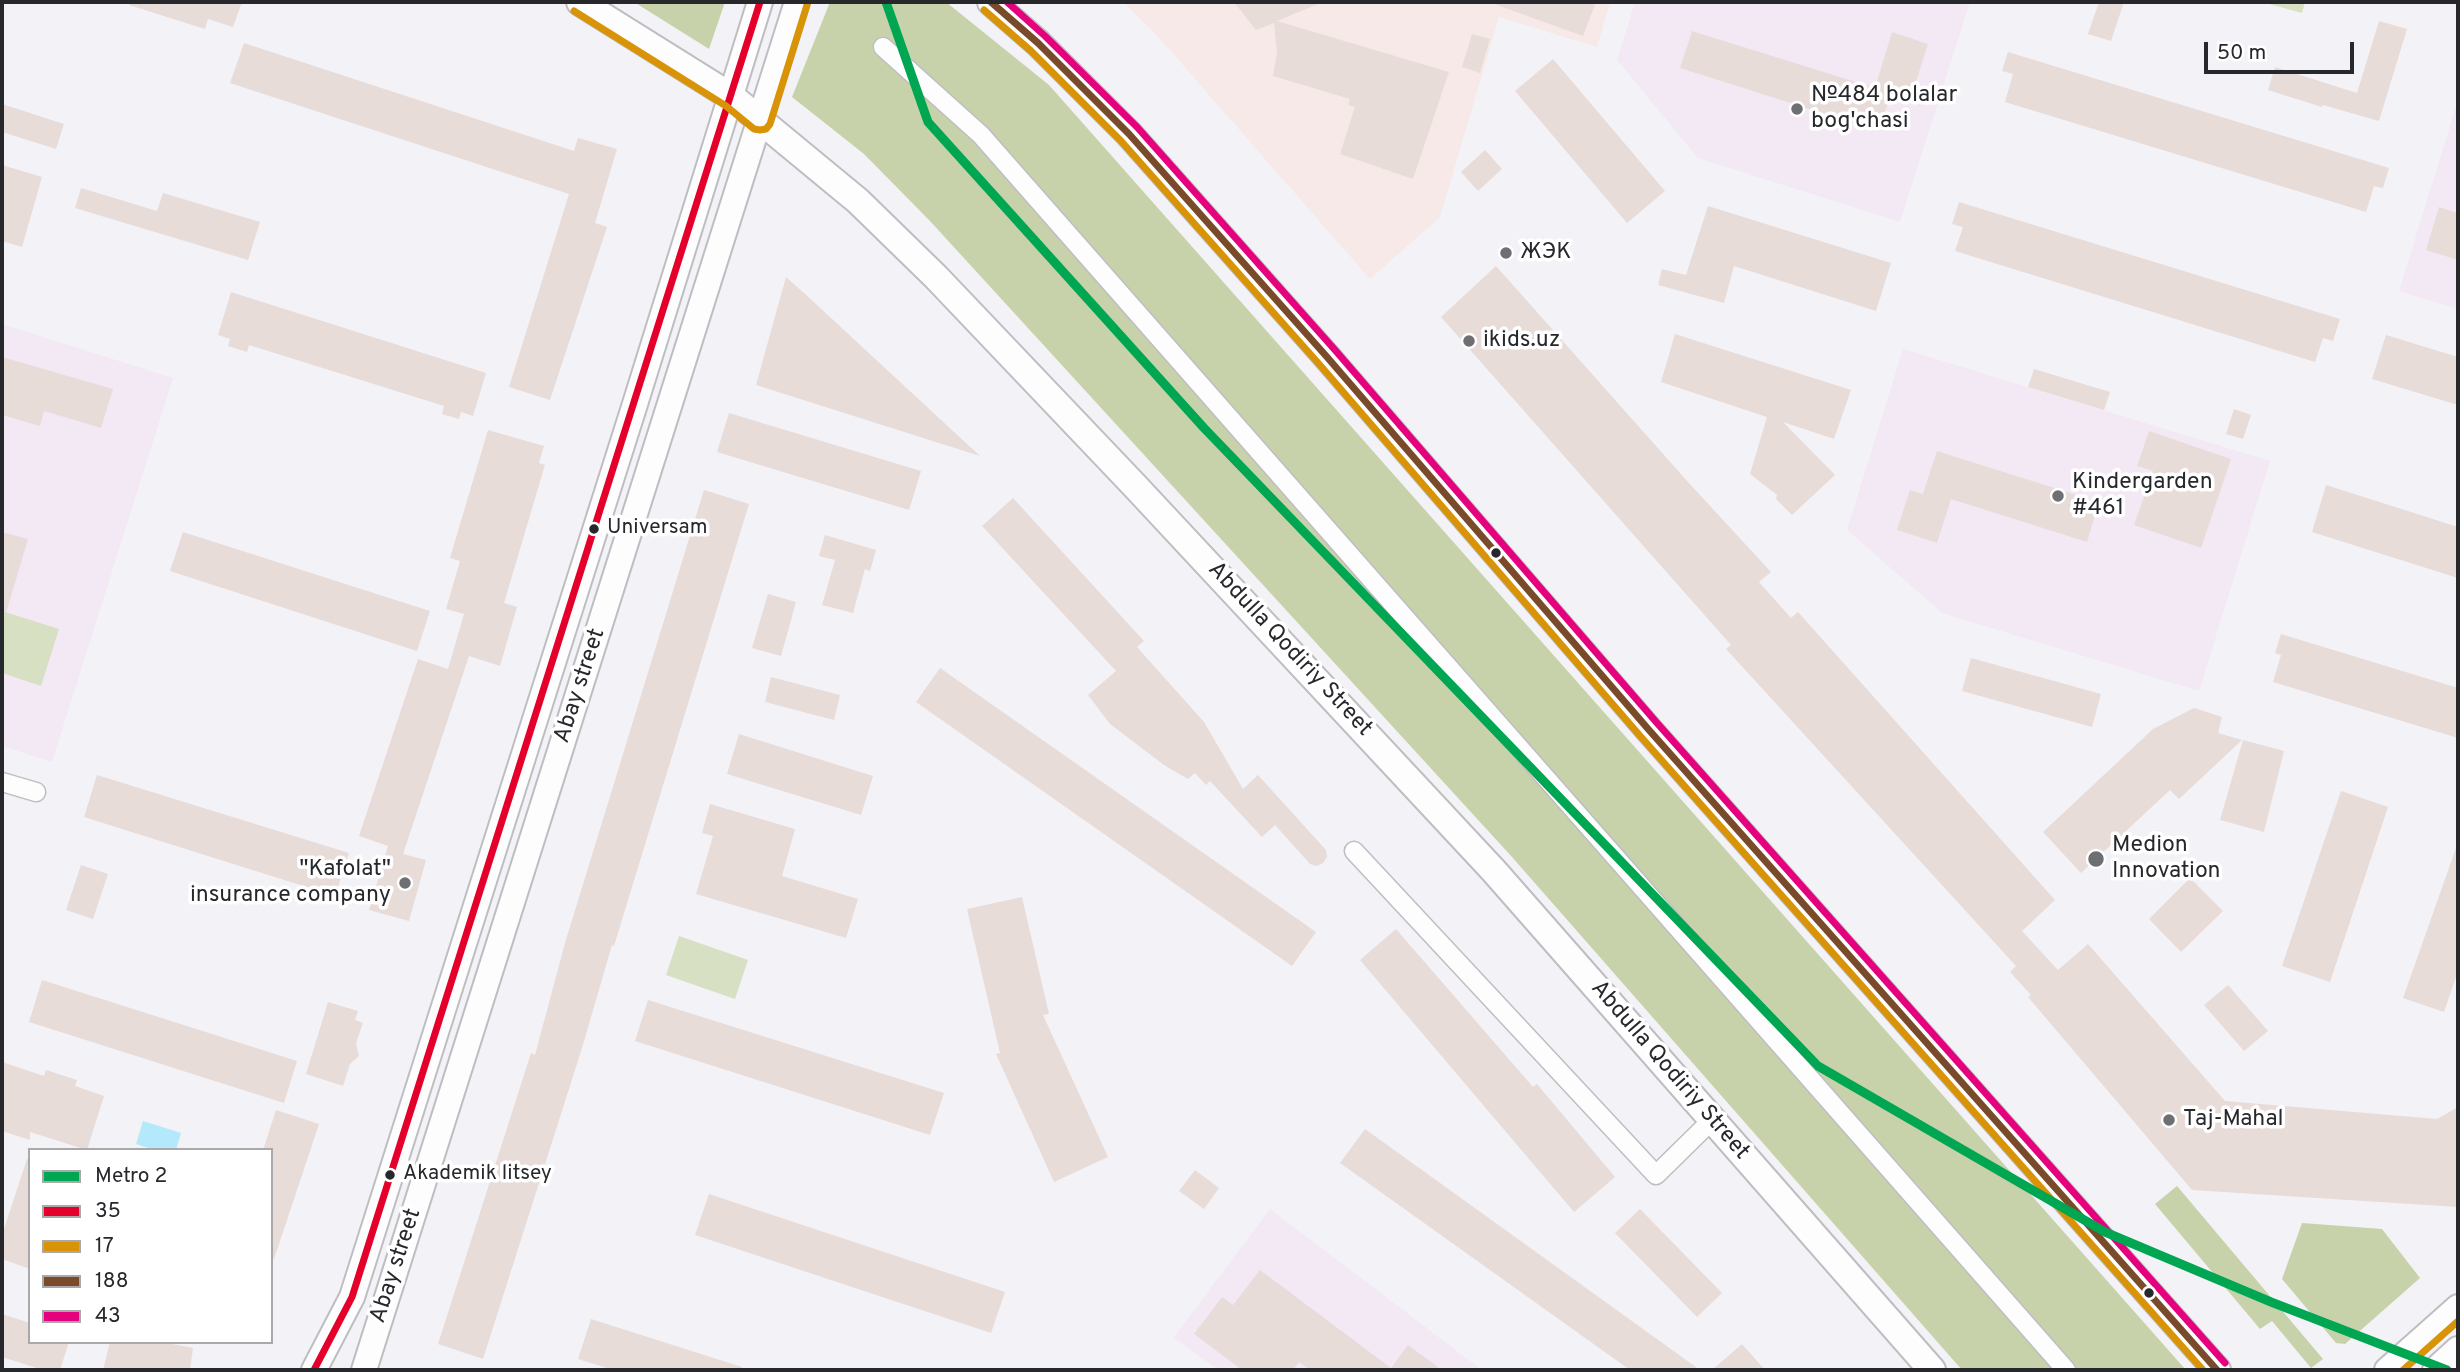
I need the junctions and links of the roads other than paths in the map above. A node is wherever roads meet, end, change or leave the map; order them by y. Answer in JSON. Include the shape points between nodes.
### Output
{"nodes":[{"id":1,"x":580,"y":2,"type":"edge"},
{"id":2,"x":760,"y":2,"type":"edge"},
{"id":3,"x":797,"y":2,"type":"edge"},
{"id":4,"x":991,"y":2,"type":"edge"},
{"id":5,"x":883,"y":47,"type":"dead end"},
{"id":6,"x":732,"y":97,"type":"junction"},
{"id":7,"x":760,"y":120,"type":"junction"},
{"id":8,"x":2,"y":782,"type":"edge"},
{"id":9,"x":36,"y":792,"type":"dead end"},
{"id":10,"x":1354,"y":850,"type":"dead end"},
{"id":11,"x":457,"y":967,"type":"junction"},
{"id":12,"x":490,"y":973,"type":"junction"},
{"id":13,"x":1713,"y":1120,"type":"junction"},
{"id":14,"x":2458,"y":1307,"type":"edge"},
{"id":15,"x":2458,"y":1350,"type":"edge"},
{"id":16,"x":314,"y":1370,"type":"edge"},
{"id":17,"x":364,"y":1370,"type":"edge"},
{"id":18,"x":1932,"y":1370,"type":"edge"},
{"id":19,"x":2066,"y":1370,"type":"edge"},
{"id":20,"x":2217,"y":1370,"type":"edge"},
{"id":21,"x":2387,"y":1370,"type":"edge"},
{"id":22,"x":2436,"y":1370,"type":"edge"}],
"edges":[{"from":1,"to":6,"type":"main road","name":"Abdulla Qodiriy Street"},
{"from":2,"to":6,"type":"main road","name":"Abay street"},
{"from":3,"to":7,"type":"main road","name":"Abay street"},
{"from":4,"to":20,"type":"main road","via":[[1138,144]]},
{"from":5,"to":19,"type":"street","via":[[981,135]]},
{"from":6,"to":7,"type":"main road","name":"Abdulla Qodiriy Street"},
{"from":6,"to":11,"type":"main road","name":"Abay street"},
{"from":7,"to":12,"type":"main road","name":"Abay street"},
{"from":7,"to":13,"type":"main road","name":"Abdulla Qodiriy Street","via":[[887,228],[1135,485],[1494,871]]},
{"from":8,"to":9,"type":"street"},
{"from":10,"to":13,"type":"street","via":[[1656,1175]]},
{"from":11,"to":12,"type":"main road"},
{"from":11,"to":16,"type":"main road","name":"Abay street","via":[[352,1297]]},
{"from":12,"to":17,"type":"main road","name":"Abay street"},
{"from":13,"to":18,"type":"main road","name":"Abdulla Qodiriy Street"},
{"from":14,"to":21,"type":"main road"},
{"from":15,"to":22,"type":"main road"}]}
